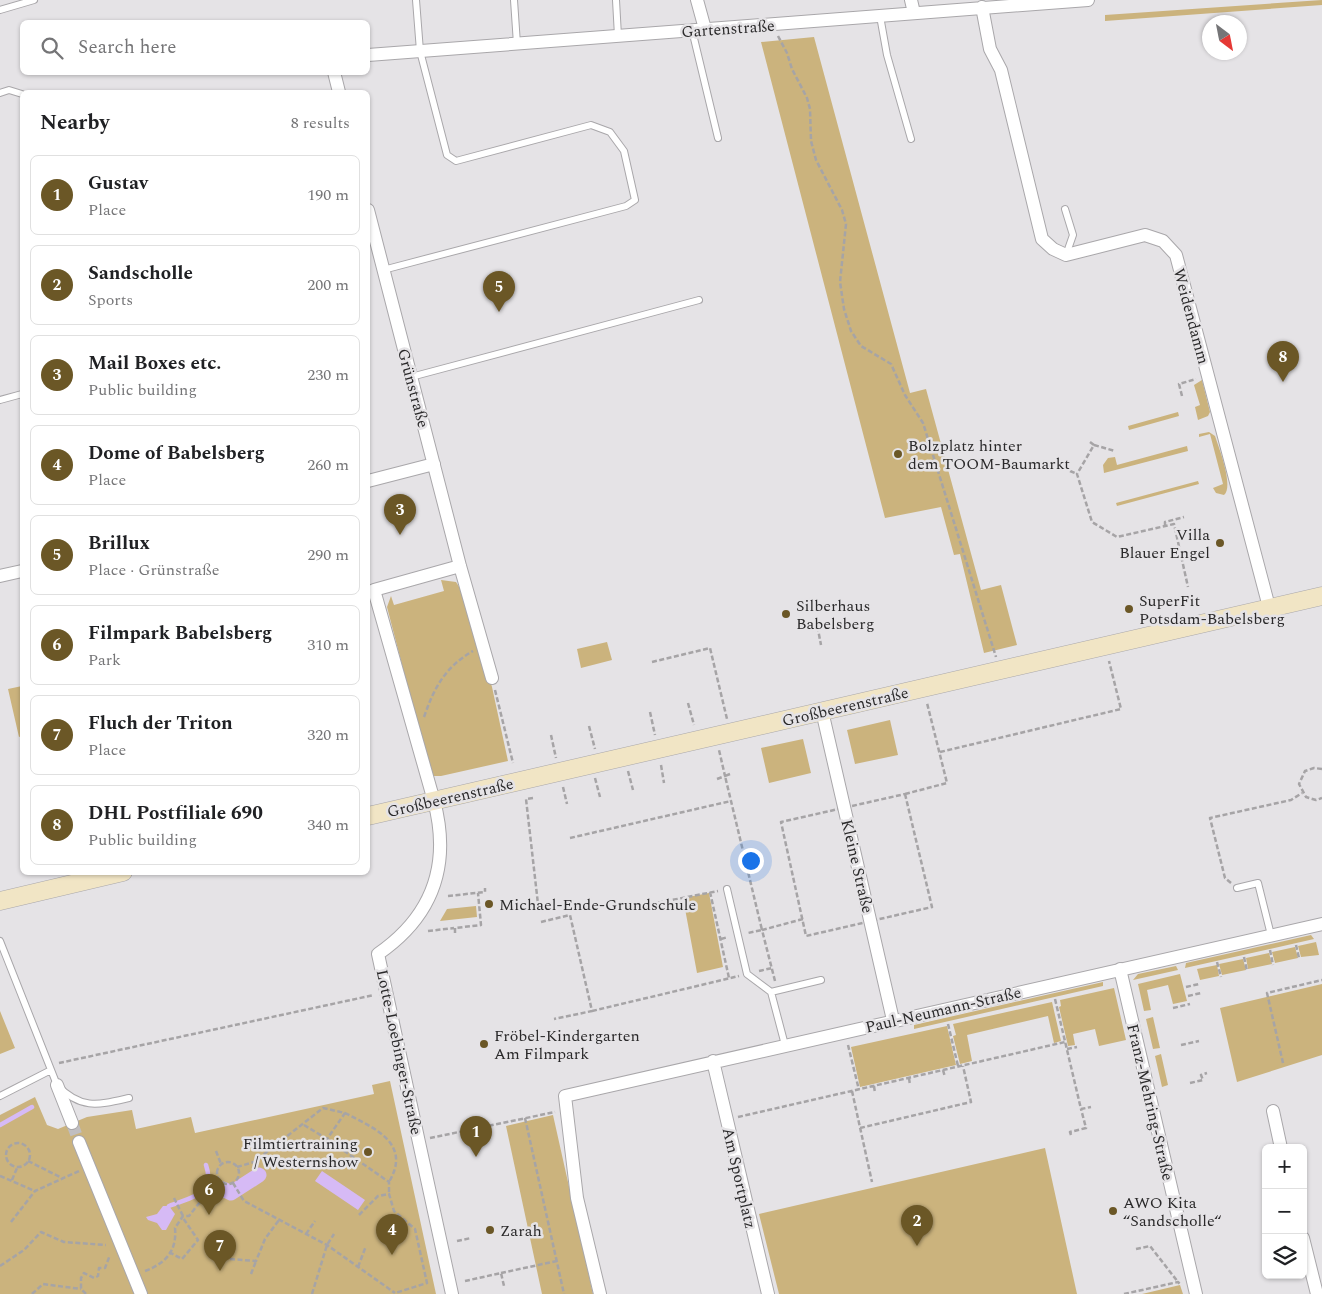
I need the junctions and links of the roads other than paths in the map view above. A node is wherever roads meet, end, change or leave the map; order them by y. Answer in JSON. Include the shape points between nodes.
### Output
{"nodes":[{"id":1,"x":34,"y":0,"type":"edge"},
{"id":2,"x":416,"y":0,"type":"edge"},
{"id":3,"x":514,"y":0,"type":"edge"},
{"id":4,"x":616,"y":0,"type":"edge"},
{"id":5,"x":698,"y":0,"type":"edge"},
{"id":6,"x":911,"y":0,"type":"edge"},
{"id":7,"x":1088,"y":0,"type":"edge"},
{"id":8,"x":1030,"y":2,"type":"edge"},
{"id":9,"x":982,"y":7,"type":"junction"},
{"id":10,"x":0,"y":10,"type":"edge"},
{"id":11,"x":914,"y":13,"type":"junction"},
{"id":12,"x":880,"y":16,"type":"junction"},
{"id":13,"x":699,"y":30,"type":"junction"},
{"id":14,"x":618,"y":36,"type":"junction"},
{"id":15,"x":517,"y":44,"type":"junction"},
{"id":16,"x":420,"y":51,"type":"junction"},
{"id":17,"x":370,"y":55,"type":"edge"},
{"id":18,"x":335,"y":75,"type":"edge"},
{"id":19,"x":338,"y":90,"type":"edge"},
{"id":20,"x":0,"y":93,"type":"edge"},
{"id":21,"x":20,"y":93,"type":"edge"},
{"id":22,"x":718,"y":138,"type":"dead end"},
{"id":23,"x":911,"y":139,"type":"dead end"},
{"id":24,"x":1065,"y":209,"type":"dead end"},
{"id":25,"x":370,"y":218,"type":"edge"},
{"id":26,"x":1066,"y":254,"type":"junction"},
{"id":27,"x":383,"y":270,"type":"junction"},
{"id":28,"x":699,"y":300,"type":"dead end"},
{"id":29,"x":411,"y":377,"type":"junction"},
{"id":30,"x":20,"y":395,"type":"edge"},
{"id":31,"x":0,"y":400,"type":"edge"},
{"id":32,"x":434,"y":464,"type":"junction"},
{"id":33,"x":370,"y":481,"type":"edge"},
{"id":34,"x":460,"y":566,"type":"junction"},
{"id":35,"x":20,"y":571,"type":"edge"},
{"id":36,"x":0,"y":576,"type":"edge"},
{"id":37,"x":1322,"y":596,"type":"edge"},
{"id":38,"x":1269,"y":607,"type":"junction"},
{"id":39,"x":492,"y":678,"type":"road end"},
{"id":40,"x":822,"y":711,"type":"junction"},
{"id":41,"x":434,"y":801,"type":"junction"},
{"id":42,"x":370,"y":816,"type":"edge"},
{"id":43,"x":110,"y":875,"type":"edge"},
{"id":44,"x":1237,"y":888,"type":"road end"},
{"id":45,"x":727,"y":889,"type":"road end"},
{"id":46,"x":0,"y":901,"type":"edge"},
{"id":47,"x":1322,"y":924,"type":"edge"},
{"id":48,"x":1271,"y":935,"type":"junction"},
{"id":49,"x":0,"y":941,"type":"edge"},
{"id":50,"x":1120,"y":969,"type":"junction"},
{"id":51,"x":820,"y":980,"type":"dead end"},
{"id":52,"x":774,"y":991,"type":"junction"},
{"id":53,"x":893,"y":1020,"type":"junction"},
{"id":54,"x":785,"y":1045,"type":"junction"},
{"id":55,"x":713,"y":1061,"type":"junction"},
{"id":56,"x":50,"y":1068,"type":"junction"},
{"id":57,"x":56,"y":1085,"type":"junction"},
{"id":58,"x":0,"y":1096,"type":"edge"},
{"id":59,"x":129,"y":1098,"type":"dead end"},
{"id":60,"x":1273,"y":1111,"type":"dead end"},
{"id":61,"x":72,"y":1123,"type":"tunnel mouth"},
{"id":62,"x":79,"y":1142,"type":"tunnel mouth"},
{"id":63,"x":1281,"y":1144,"type":"edge"},
{"id":64,"x":1307,"y":1254,"type":"edge"},
{"id":65,"x":1195,"y":1290,"type":"edge"},
{"id":66,"x":141,"y":1294,"type":"edge"},
{"id":67,"x":452,"y":1294,"type":"edge"},
{"id":68,"x":600,"y":1294,"type":"edge"},
{"id":69,"x":768,"y":1294,"type":"edge"},
{"id":70,"x":1317,"y":1294,"type":"edge"}],
"edges":[{"from":1,"to":10,"type":"lane"},
{"from":2,"to":16,"type":"lane"},
{"from":3,"to":15,"type":"lane"},
{"from":4,"to":14,"type":"lane"},
{"from":5,"to":13,"type":"street"},
{"from":6,"to":11,"type":"street"},
{"from":7,"to":8,"type":"street","name":"Gartenstraße"},
{"from":8,"to":9,"type":"street","name":"Gartenstraße"},
{"from":9,"to":11,"type":"street","name":"Gartenstraße"},
{"from":9,"to":26,"type":"street","via":[[990,49],[1001,70],[1042,239],[1052,249]]},
{"from":11,"to":12,"type":"street","name":"Gartenstraße"},
{"from":12,"to":13,"type":"street","name":"Gartenstraße"},
{"from":12,"to":23,"type":"lane","via":[[887,55]]},
{"from":13,"to":14,"type":"street","name":"Gartenstraße"},
{"from":13,"to":22,"type":"lane"},
{"from":14,"to":15,"type":"street","name":"Gartenstraße"},
{"from":15,"to":16,"type":"street","name":"Gartenstraße"},
{"from":16,"to":17,"type":"street","name":"Gartenstraße"},
{"from":16,"to":27,"type":"lane","via":[[451,160],[591,125],[610,132],[624,151],[635,200],[626,206]]},
{"from":18,"to":19,"type":"street"},
{"from":20,"to":21,"type":"lane","via":[[9,90]]},
{"from":24,"to":26,"type":"lane","via":[[1073,235]]},
{"from":25,"to":27,"type":"street","name":"Grünstraße"},
{"from":26,"to":38,"type":"street","name":"Weidendamm","via":[[1145,235],[1163,241],[1176,255]]},
{"from":27,"to":29,"type":"street","name":"Grünstraße"},
{"from":28,"to":29,"type":"lane"},
{"from":29,"to":32,"type":"street","name":"Grünstraße"},
{"from":30,"to":31,"type":"lane"},
{"from":32,"to":33,"type":"street"},
{"from":32,"to":34,"type":"street","name":"Grünstraße"},
{"from":34,"to":39,"type":"street","name":"Grünstraße"},
{"from":34,"to":41,"type":"street","via":[[374,590]]},
{"from":35,"to":36,"type":"street"},
{"from":37,"to":38,"type":"street","name":"Großbeerenstraße"},
{"from":38,"to":40,"type":"street","name":"Großbeerenstraße"},
{"from":40,"to":41,"type":"street","name":"Großbeerenstraße"},
{"from":40,"to":53,"type":"street","name":"Kleine Straße"},
{"from":41,"to":42,"type":"street","name":"Großbeerenstraße"},
{"from":41,"to":67,"type":"street","name":"Lotte-Loebinger-Straße","via":[[441,836],[438,871],[417,919],[378,954]]},
{"from":43,"to":46,"type":"street"},
{"from":44,"to":48,"type":"lane","via":[[1258,883]]},
{"from":45,"to":52,"type":"lane","via":[[747,974]]},
{"from":47,"to":48,"type":"street","name":"Paul-Neumann-Straße"},
{"from":48,"to":50,"type":"street","name":"Paul-Neumann-Straße"},
{"from":49,"to":56,"type":"lane"},
{"from":50,"to":53,"type":"street","name":"Paul-Neumann-Straße"},
{"from":50,"to":65,"type":"street","name":"Franz-Mehring-Straße"},
{"from":51,"to":52,"type":"lane"},
{"from":52,"to":54,"type":"lane"},
{"from":53,"to":54,"type":"street","name":"Paul-Neumann-Straße"},
{"from":54,"to":55,"type":"street","name":"Paul-Neumann-Straße"},
{"from":55,"to":68,"type":"street","name":"Paul-Neumann-Straße","via":[[565,1096],[576,1198]]},
{"from":55,"to":69,"type":"street","name":"Am Sportplatz"},
{"from":56,"to":57,"type":"lane"},
{"from":56,"to":58,"type":"lane"},
{"from":57,"to":59,"type":"lane","via":[[75,1099],[90,1104]]},
{"from":57,"to":61,"type":"street"},
{"from":60,"to":63,"type":"street"},
{"from":62,"to":66,"type":"street"},
{"from":64,"to":70,"type":"street"}]}
